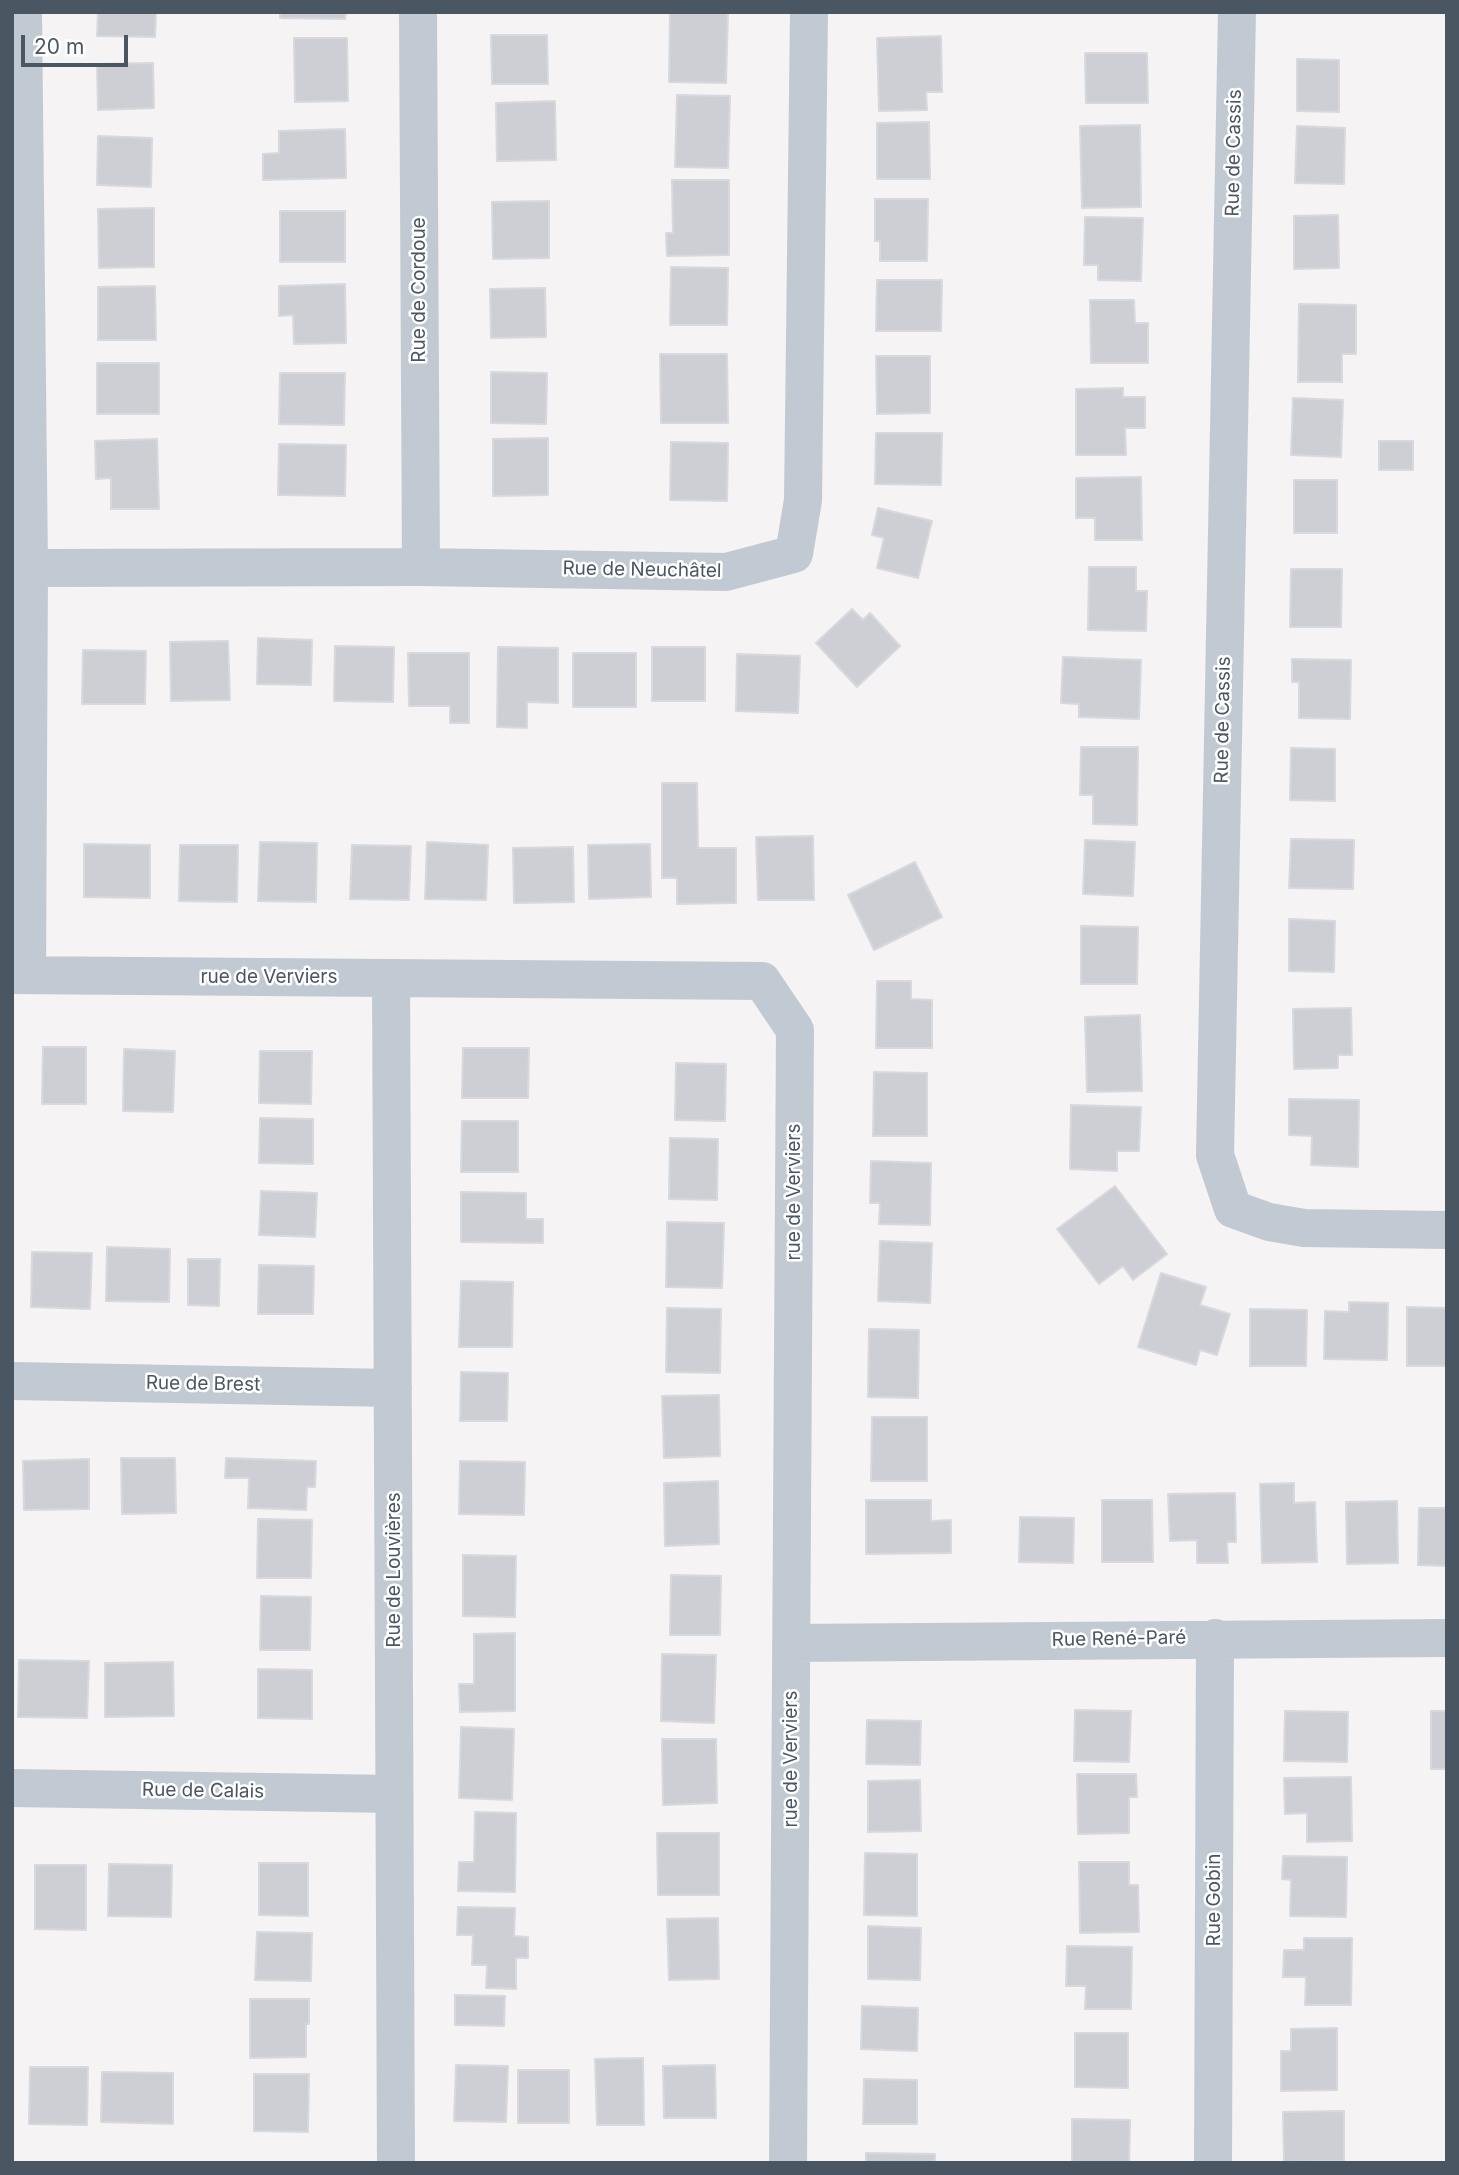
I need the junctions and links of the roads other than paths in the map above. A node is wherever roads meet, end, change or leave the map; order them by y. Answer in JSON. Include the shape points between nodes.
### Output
{"nodes":[{"id":1,"x":23,"y":12,"type":"edge"},
{"id":2,"x":418,"y":12,"type":"edge"},
{"id":3,"x":809,"y":12,"type":"edge"},
{"id":4,"x":1237,"y":12,"type":"edge"},
{"id":5,"x":421,"y":567,"type":"junction"},
{"id":6,"x":29,"y":568,"type":"junction"},
{"id":7,"x":20,"y":975,"type":"edge"},
{"id":8,"x":391,"y":978,"type":"junction"},
{"id":9,"x":1447,"y":1230,"type":"edge"},
{"id":10,"x":12,"y":1381,"type":"edge"},
{"id":11,"x":393,"y":1388,"type":"junction"},
{"id":12,"x":1447,"y":1637,"type":"edge"},
{"id":13,"x":1214,"y":1638,"type":"junction"},
{"id":14,"x":791,"y":1643,"type":"junction"},
{"id":15,"x":12,"y":1788,"type":"edge"},
{"id":16,"x":394,"y":1794,"type":"junction"},
{"id":17,"x":396,"y":2163,"type":"edge"},
{"id":18,"x":788,"y":2163,"type":"edge"},
{"id":19,"x":1213,"y":2163,"type":"edge"}],
"edges":[{"from":1,"to":6,"type":"street"},
{"from":2,"to":5,"type":"street","name":"Rue de Cordoue"},
{"from":3,"to":5,"type":"street","name":"Rue de Neuchâtel","via":[[803,500],[794,554],[726,572]]},
{"from":4,"to":9,"type":"street","name":"Rue de Cassis","via":[[1215,1155],[1233,1209],[1269,1222],[1304,1228]]},
{"from":5,"to":6,"type":"street","name":"Rue de Neuchâtel"},
{"from":6,"to":7,"type":"street"},
{"from":7,"to":8,"type":"street","name":"rue de Verviers"},
{"from":8,"to":11,"type":"street","name":"Rue de Louvières"},
{"from":8,"to":14,"type":"street","name":"rue de Verviers","via":[[762,981],[795,1030]]},
{"from":10,"to":11,"type":"street","name":"Rue de Brest"},
{"from":11,"to":16,"type":"street","name":"Rue de Louvières"},
{"from":12,"to":13,"type":"street","name":"Rue René-Paré"},
{"from":13,"to":14,"type":"street","name":"Rue René-Paré"},
{"from":13,"to":19,"type":"street","name":"Rue Gobin"},
{"from":14,"to":18,"type":"street","name":"rue de Verviers"},
{"from":15,"to":16,"type":"street","name":"Rue de Calais"},
{"from":16,"to":17,"type":"street","name":"Rue de Louvières"}]}
